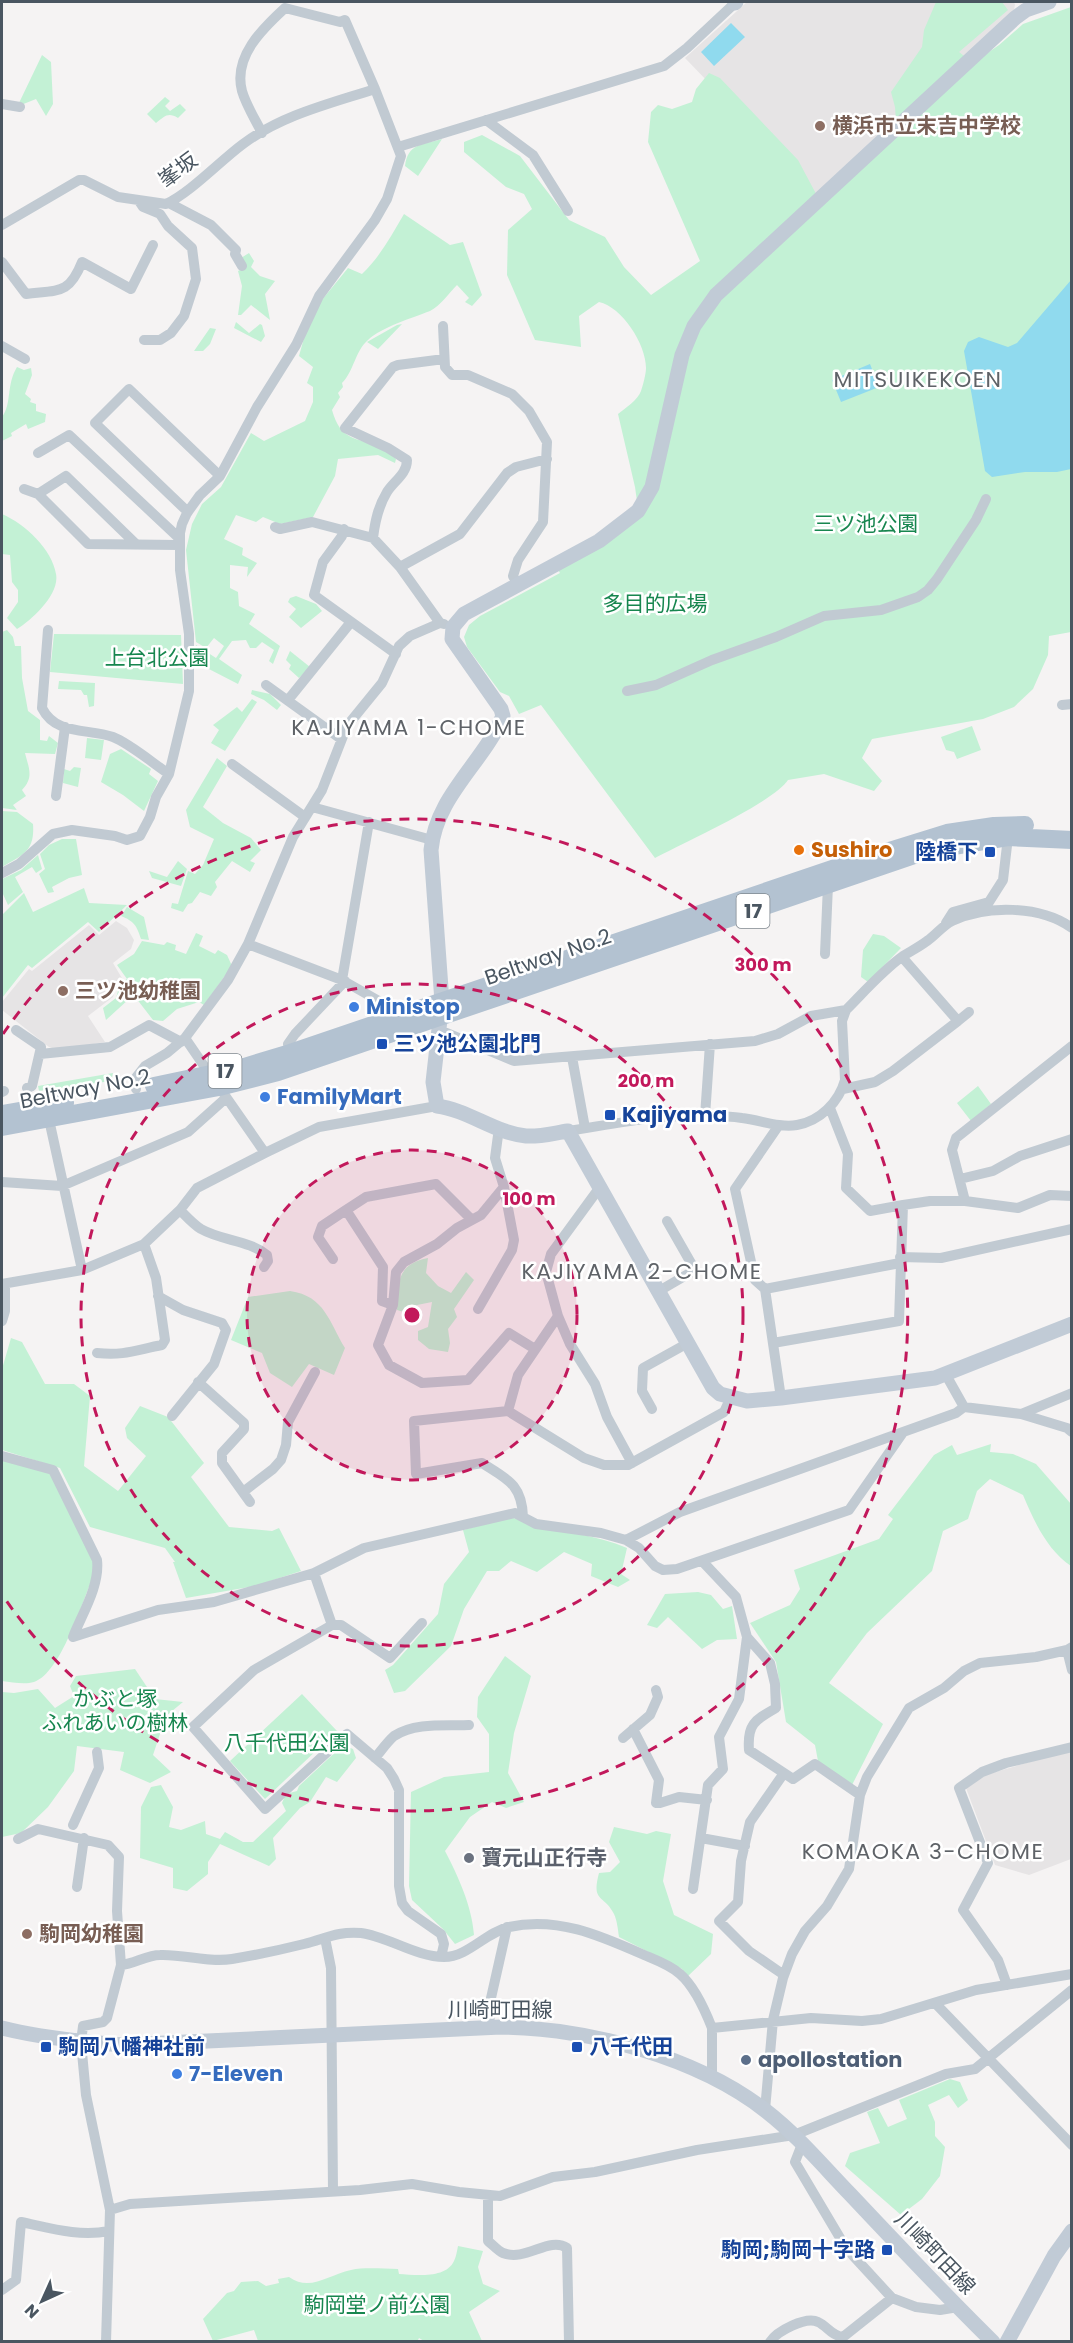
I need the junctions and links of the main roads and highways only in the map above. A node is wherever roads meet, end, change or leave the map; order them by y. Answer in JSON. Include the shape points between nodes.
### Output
{"nodes":[{"id":1,"x":1071,"y":827,"type":"edge"},
{"id":2,"x":1071,"y":840,"type":"edge"},
{"id":3,"x":441,"y":1017,"type":"junction"},
{"id":4,"x":293,"y":1060,"type":"junction"},
{"id":5,"x":218,"y":1086,"type":"junction"},
{"id":6,"x":3,"y":1106,"type":"edge"},
{"id":7,"x":47,"y":1113,"type":"junction"}],
"edges":[{"from":1,"to":3,"type":"main road","name":"Beltway No.2","number":"17","via":[[994,826],[947,833],[844,865]]},
{"from":2,"to":3,"type":"main road","name":"Beltway No.2","number":"17","via":[[1008,837],[930,850]]},
{"from":3,"to":4,"type":"main road","name":"Beltway No.2","number":"17"},
{"from":3,"to":4,"type":"main road","name":"Beltway No.2","number":"17","via":[[396,1018]]},
{"from":4,"to":5,"type":"main road","name":"Beltway No.2","number":"17"},
{"from":5,"to":7,"type":"main road","name":"Beltway No.2","number":"17"},
{"from":5,"to":7,"type":"main road","name":"Beltway No.2","number":"17","via":[[136,1089]]},
{"from":6,"to":7,"type":"main road","name":"Beltway No.2","number":"17"}]}
